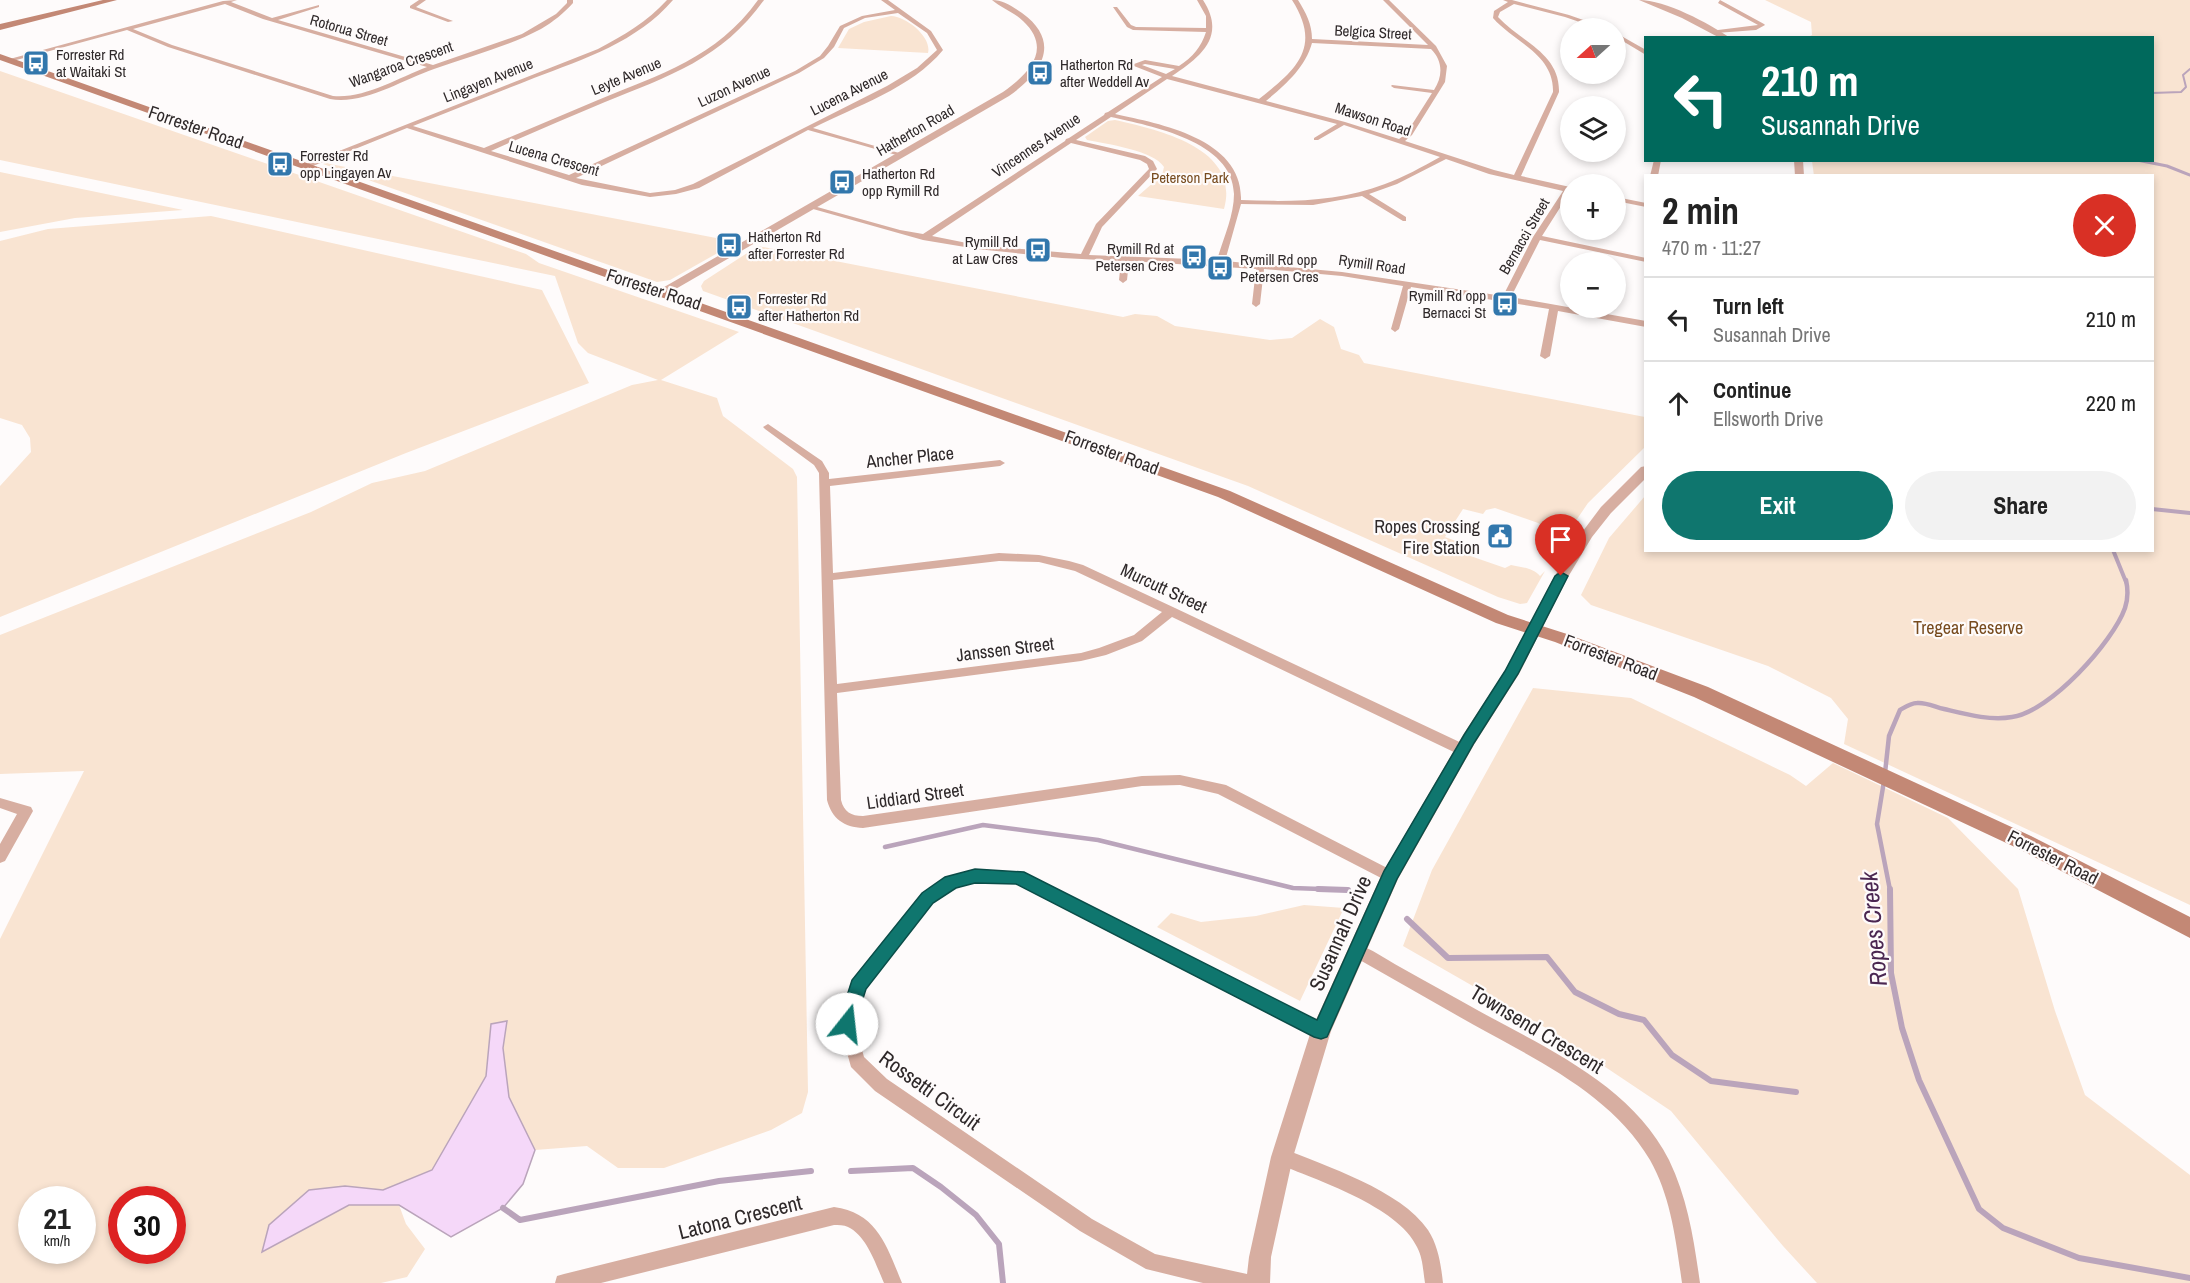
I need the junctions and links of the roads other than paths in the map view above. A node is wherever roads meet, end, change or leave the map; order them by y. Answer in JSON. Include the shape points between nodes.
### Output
{"nodes":[{"id":1,"x":113,"y":0,"type":"edge"},
{"id":2,"x":234,"y":0,"type":"edge"},
{"id":3,"x":423,"y":0,"type":"edge"},
{"id":4,"x":570,"y":0,"type":"edge"},
{"id":5,"x":670,"y":0,"type":"edge"},
{"id":6,"x":761,"y":0,"type":"edge"},
{"id":7,"x":884,"y":0,"type":"edge"},
{"id":8,"x":995,"y":0,"type":"edge"},
{"id":9,"x":1200,"y":0,"type":"edge"},
{"id":10,"x":1295,"y":0,"type":"edge"},
{"id":11,"x":1386,"y":0,"type":"edge"},
{"id":12,"x":1505,"y":0,"type":"edge"},
{"id":13,"x":1642,"y":0,"type":"edge"},
{"id":14,"x":1712,"y":0,"type":"edge"},
{"id":15,"x":1721,"y":1,"type":"edge"},
{"id":16,"x":225,"y":2,"type":"junction"},
{"id":17,"x":1513,"y":2,"type":"junction"},
{"id":18,"x":316,"y":6,"type":"dead end"},
{"id":19,"x":1115,"y":8,"type":"dead end"},
{"id":20,"x":899,"y":11,"type":"junction"},
{"id":21,"x":1573,"y":18,"type":"edge"},
{"id":22,"x":272,"y":20,"type":"junction"},
{"id":23,"x":450,"y":21,"type":"dead end"},
{"id":24,"x":0,"y":27,"type":"edge"},
{"id":25,"x":127,"y":28,"type":"junction"},
{"id":26,"x":1210,"y":30,"type":"junction"},
{"id":27,"x":1718,"y":32,"type":"junction"},
{"id":28,"x":1724,"y":36,"type":"edge"},
{"id":29,"x":1310,"y":41,"type":"junction"},
{"id":30,"x":1626,"y":41,"type":"edge"},
{"id":31,"x":1434,"y":47,"type":"junction"},
{"id":32,"x":1644,"y":52,"type":"edge"},
{"id":33,"x":4,"y":58,"type":"edge"},
{"id":34,"x":433,"y":67,"type":"junction"},
{"id":35,"x":1182,"y":68,"type":"junction"},
{"id":36,"x":1167,"y":77,"type":"junction"},
{"id":37,"x":1394,"y":86,"type":"dead end"},
{"id":38,"x":1436,"y":92,"type":"junction"},
{"id":39,"x":1260,"y":102,"type":"junction"},
{"id":40,"x":1107,"y":114,"type":"junction"},
{"id":41,"x":1343,"y":123,"type":"junction"},
{"id":42,"x":407,"y":126,"type":"junction"},
{"id":43,"x":807,"y":128,"type":"junction"},
{"id":44,"x":1316,"y":139,"type":"dead end"},
{"id":45,"x":1068,"y":140,"type":"junction"},
{"id":46,"x":1401,"y":141,"type":"junction"},
{"id":47,"x":484,"y":151,"type":"junction"},
{"id":48,"x":902,"y":155,"type":"junction"},
{"id":49,"x":1445,"y":158,"type":"junction"},
{"id":50,"x":305,"y":166,"type":"junction"},
{"id":51,"x":569,"y":178,"type":"junction"},
{"id":52,"x":1516,"y":178,"type":"junction"},
{"id":53,"x":696,"y":186,"type":"joint"},
{"id":54,"x":1560,"y":187,"type":"edge"},
{"id":55,"x":1363,"y":194,"type":"junction"},
{"id":56,"x":1626,"y":201,"type":"edge"},
{"id":57,"x":1237,"y":202,"type":"junction"},
{"id":58,"x":1560,"y":202,"type":"edge"},
{"id":59,"x":1644,"y":205,"type":"edge"},
{"id":60,"x":810,"y":207,"type":"junction"},
{"id":61,"x":1403,"y":219,"type":"dead end"},
{"id":62,"x":1537,"y":237,"type":"junction"},
{"id":63,"x":923,"y":238,"type":"junction"},
{"id":64,"x":1083,"y":258,"type":"junction"},
{"id":65,"x":1125,"y":259,"type":"junction"},
{"id":66,"x":1643,"y":260,"type":"dead end"},
{"id":67,"x":1220,"y":263,"type":"junction"},
{"id":68,"x":1260,"y":266,"type":"junction"},
{"id":69,"x":1123,"y":280,"type":"dead end"},
{"id":70,"x":1408,"y":283,"type":"junction"},
{"id":71,"x":663,"y":292,"type":"junction"},
{"id":72,"x":1506,"y":298,"type":"junction"},
{"id":73,"x":1256,"y":304,"type":"dead end"},
{"id":74,"x":1554,"y":307,"type":"junction"},
{"id":75,"x":1644,"y":324,"type":"edge"},
{"id":76,"x":1395,"y":329,"type":"dead end"},
{"id":77,"x":1545,"y":356,"type":"dead end"},
{"id":78,"x":768,"y":427,"type":"dead end"},
{"id":79,"x":1000,"y":463,"type":"dead end"},
{"id":80,"x":1644,"y":472,"type":"edge"},
{"id":81,"x":824,"y":483,"type":"junction"},
{"id":82,"x":828,"y":577,"type":"junction"},
{"id":83,"x":1171,"y":611,"type":"junction"},
{"id":84,"x":1534,"y":629,"type":"junction"},
{"id":85,"x":831,"y":689,"type":"junction"},
{"id":86,"x":1463,"y":750,"type":"junction"},
{"id":87,"x":0,"y":803,"type":"edge"},
{"id":88,"x":0,"y":857,"type":"edge"},
{"id":89,"x":1390,"y":876,"type":"junction"},
{"id":90,"x":2190,"y":927,"type":"edge"},
{"id":91,"x":1356,"y":950,"type":"junction"},
{"id":92,"x":1321,"y":1031,"type":"junction"},
{"id":93,"x":1282,"y":1157,"type":"junction"},
{"id":94,"x":564,"y":1283,"type":"edge"},
{"id":95,"x":893,"y":1283,"type":"edge"},
{"id":96,"x":1247,"y":1283,"type":"edge"},
{"id":97,"x":1258,"y":1283,"type":"edge"},
{"id":98,"x":1434,"y":1283,"type":"edge"},
{"id":99,"x":1691,"y":1283,"type":"edge"}],
"edges":[{"from":1,"to":24,"type":"main road"},
{"from":2,"to":16,"type":"street"},
{"from":3,"to":23,"type":"street","via":[[412,7]]},
{"from":4,"to":34,"type":"street","name":"Wangaroa Crescent","via":[[563,12],[537,28]]},
{"from":5,"to":42,"type":"street","name":"Lingayen Avenue","via":[[653,18],[600,50]]},
{"from":6,"to":47,"type":"street","name":"Leyte Avenue","via":[[737,30],[687,64]]},
{"from":7,"to":20,"type":"street","name":"Lucena Avenue"},
{"from":8,"to":48,"type":"street","name":"Hatherton Road","via":[[1026,20],[1037,33],[1042,50],[1032,72],[1015,88]]},
{"from":9,"to":26,"type":"street","via":[[1208,12]]},
{"from":10,"to":29,"type":"street","via":[[1307,20]]},
{"from":11,"to":31,"type":"street"},
{"from":12,"to":17,"type":"street"},
{"from":13,"to":27,"type":"street"},
{"from":14,"to":15,"type":"street"},
{"from":15,"to":27,"type":"street","via":[[1762,25]]},
{"from":16,"to":22,"type":"street","name":"Rotorua Street"},
{"from":16,"to":25,"type":"street"},
{"from":17,"to":21,"type":"street"},
{"from":17,"to":52,"type":"street","via":[[1497,11],[1497,19],[1548,63],[1557,83]]},
{"from":18,"to":22,"type":"street"},
{"from":19,"to":26,"type":"street","via":[[1135,29]]},
{"from":20,"to":43,"type":"street","name":"Lucena Avenue","via":[[929,32],[939,52],[927,64],[890,86]]},
{"from":20,"to":51,"type":"street","name":"Luzon Avenue","via":[[842,27],[822,57],[796,72]]},
{"from":22,"to":34,"type":"street","name":"Rotorua Street"},
{"from":25,"to":33,"type":"street"},
{"from":25,"to":34,"type":"street","name":"Wangaroa Crescent","via":[[170,46],[334,99],[355,96]]},
{"from":26,"to":35,"type":"street","name":"Vincennes Avenue","via":[[1201,51]]},
{"from":27,"to":28,"type":"street"},
{"from":29,"to":31,"type":"street","name":"Belgica Street"},
{"from":29,"to":39,"type":"street","via":[[1295,71]]},
{"from":30,"to":32,"type":"street"},
{"from":31,"to":38,"type":"street","via":[[1444,71]]},
{"from":33,"to":50,"type":"main road","name":"Forrester Road"},
{"from":35,"to":36,"type":"street","name":"Vincennes Avenue"},
{"from":35,"to":36,"type":"street","via":[[1145,62],[1136,65]]},
{"from":36,"to":39,"type":"street","name":"Mawson Road"},
{"from":36,"to":40,"type":"street","name":"Vincennes Avenue"},
{"from":37,"to":38,"type":"street"},
{"from":38,"to":46,"type":"street","via":[[1409,135]]},
{"from":39,"to":41,"type":"street","name":"Mawson Road"},
{"from":40,"to":45,"type":"street","name":"Vincennes Avenue"},
{"from":40,"to":57,"type":"street","via":[[1171,130],[1210,149],[1235,177]]},
{"from":41,"to":44,"type":"street"},
{"from":41,"to":46,"type":"street","name":"Mawson Road"},
{"from":42,"to":47,"type":"street","name":"Lucena Crescent"},
{"from":42,"to":50,"type":"street","name":"Lingayen Avenue"},
{"from":43,"to":48,"type":"street"},
{"from":43,"to":53,"type":"street","name":"Lucena Avenue"},
{"from":45,"to":63,"type":"street","name":"Vincennes Avenue"},
{"from":45,"to":64,"type":"street","via":[[1142,158],[1153,169],[1099,226]]},
{"from":46,"to":49,"type":"street","name":"Mawson Road"},
{"from":47,"to":51,"type":"street","name":"Lucena Crescent"},
{"from":48,"to":60,"type":"street","name":"Hatherton Road"},
{"from":49,"to":52,"type":"street","name":"Mawson Road"},
{"from":49,"to":55,"type":"street"},
{"from":50,"to":71,"type":"main road","name":"Forrester Road"},
{"from":51,"to":53,"type":"street","name":"Lucena Crescent","via":[[650,195]]},
{"from":52,"to":54,"type":"street","name":"Mawson Road"},
{"from":55,"to":57,"type":"street","via":[[1311,203]]},
{"from":55,"to":61,"type":"street"},
{"from":56,"to":59,"type":"street"},
{"from":57,"to":67,"type":"street"},
{"from":58,"to":62,"type":"street","name":"Bernacci Street"},
{"from":60,"to":63,"type":"street","name":"Rymill Road"},
{"from":60,"to":71,"type":"street","name":"Hatherton Road"},
{"from":62,"to":66,"type":"street"},
{"from":62,"to":72,"type":"street","name":"Bernacci Street"},
{"from":63,"to":64,"type":"street","name":"Rymill Road"},
{"from":64,"to":65,"type":"street","name":"Rymill Road"},
{"from":65,"to":67,"type":"street","name":"Rymill Road"},
{"from":65,"to":69,"type":"street"},
{"from":67,"to":68,"type":"street","name":"Rymill Road"},
{"from":68,"to":70,"type":"street","name":"Rymill Road"},
{"from":68,"to":73,"type":"street"},
{"from":70,"to":72,"type":"street","name":"Rymill Road"},
{"from":70,"to":76,"type":"street"},
{"from":71,"to":84,"type":"main road","name":"Forrester Road","via":[[1175,475],[1502,619]]},
{"from":72,"to":74,"type":"street","name":"Rymill Road"},
{"from":74,"to":75,"type":"street","name":"Rymill Road"},
{"from":74,"to":77,"type":"street"},
{"from":78,"to":81,"type":"street","name":"Liddiard Street","via":[[821,466]]},
{"from":79,"to":81,"type":"street","name":"Ancher Place"},
{"from":80,"to":84,"type":"street","name":"Susannah Drive","via":[[1593,526]]},
{"from":81,"to":82,"type":"street","name":"Liddiard Street"},
{"from":82,"to":83,"type":"street","name":"Murcutt Street","via":[[999,557],[1038,558],[1079,568]]},
{"from":82,"to":85,"type":"street","name":"Liddiard Street"},
{"from":83,"to":85,"type":"street","name":"Janssen Street","via":[[1138,638],[1081,657]]},
{"from":83,"to":86,"type":"street","name":"Murcutt Street"},
{"from":84,"to":86,"type":"street","name":"Susannah Drive"},
{"from":84,"to":90,"type":"main road","name":"Forrester Road","via":[[1701,692],[1940,802]]},
{"from":85,"to":89,"type":"street","name":"Liddiard Street","via":[[834,800],[839,814],[848,820],[863,822],[1142,781],[1180,780],[1235,794]]},
{"from":86,"to":89,"type":"street","name":"Susannah Drive"},
{"from":87,"to":88,"type":"street","via":[[26,811]]},
{"from":89,"to":91,"type":"street","name":"Susannah Drive"},
{"from":91,"to":92,"type":"street","name":"Susannah Drive"},
{"from":91,"to":99,"type":"street","name":"Townsend Crescent","via":[[1576,1074],[1632,1120],[1671,1185]]},
{"from":92,"to":93,"type":"street","name":"Susannah Drive"},
{"from":92,"to":96,"type":"street","name":"Rossetti Circuit","via":[[1018,877],[975,876],[951,882],[927,898],[858,985],[847,1024],[857,1061],[881,1085],[1086,1225],[1152,1263]]},
{"from":93,"to":97,"type":"street","name":"Susannah Drive"},
{"from":93,"to":98,"type":"street","via":[[1339,1180],[1407,1220],[1425,1244]]},
{"from":94,"to":95,"type":"street","name":"Latona Crescent","via":[[834,1216],[851,1218],[862,1227]]}]}
